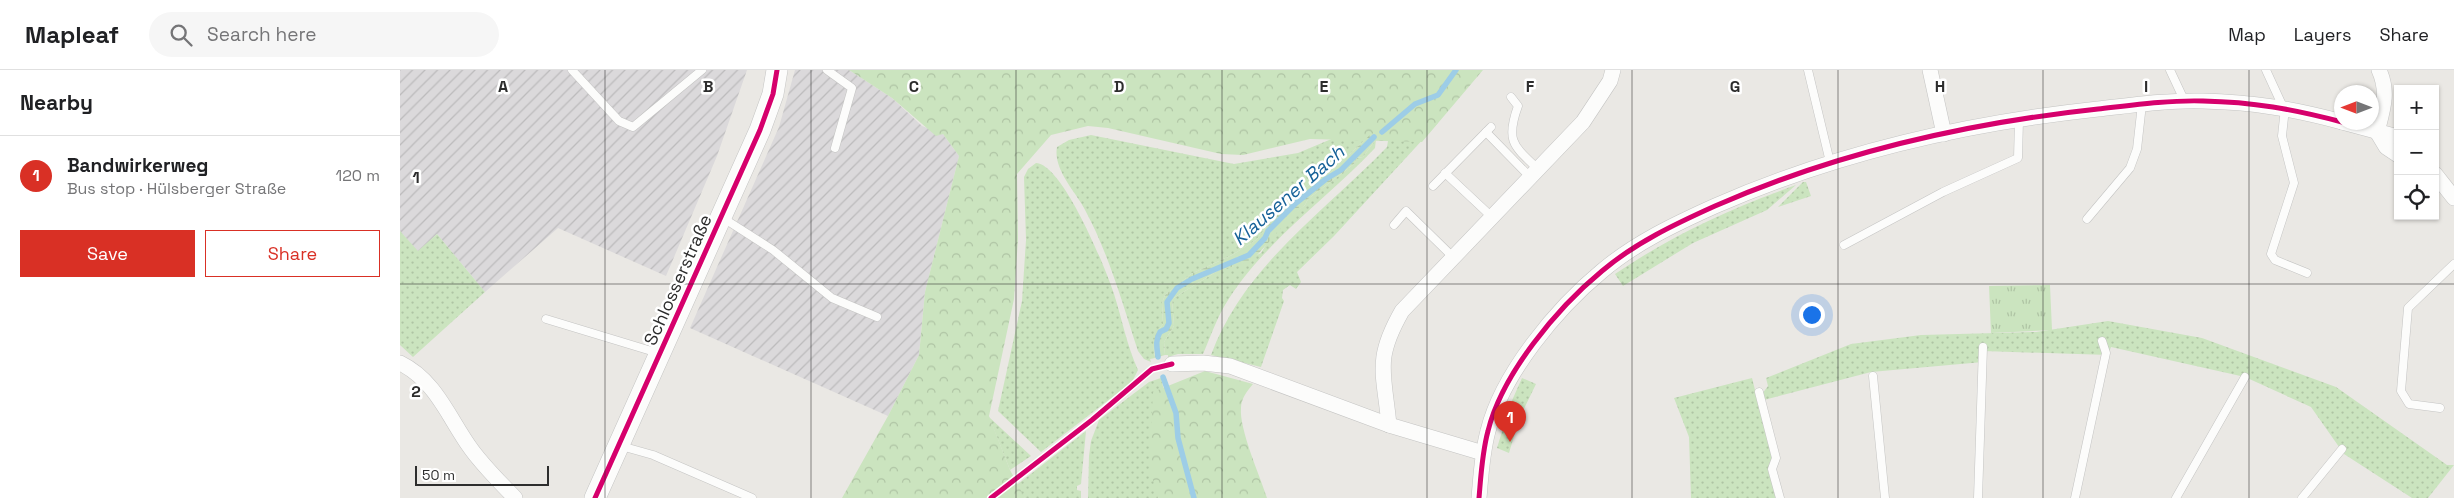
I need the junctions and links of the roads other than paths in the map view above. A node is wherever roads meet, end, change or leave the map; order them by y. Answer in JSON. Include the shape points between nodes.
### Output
{"nodes":[{"id":1,"x":572,"y":70,"type":"edge"},
{"id":2,"x":702,"y":70,"type":"edge"},
{"id":3,"x":777,"y":70,"type":"edge"},
{"id":4,"x":827,"y":70,"type":"edge"},
{"id":5,"x":1613,"y":70,"type":"edge"},
{"id":6,"x":1808,"y":70,"type":"edge"},
{"id":7,"x":1930,"y":70,"type":"edge"},
{"id":8,"x":2170,"y":70,"type":"edge"},
{"id":9,"x":2266,"y":70,"type":"edge"},
{"id":10,"x":2379,"y":70,"type":"edge"},
{"id":11,"x":1512,"y":97,"type":"dead end"},
{"id":12,"x":2185,"y":102,"type":"junction"},
{"id":13,"x":2142,"y":104,"type":"junction"},
{"id":14,"x":2284,"y":107,"type":"junction"},
{"id":15,"x":2019,"y":120,"type":"junction"},
{"id":16,"x":2334,"y":120,"type":"edge"},
{"id":17,"x":2370,"y":130,"type":"edge"},
{"id":18,"x":2377,"y":132,"type":"junction"},
{"id":19,"x":1944,"y":134,"type":"junction"},
{"id":20,"x":2394,"y":136,"type":"edge"},
{"id":21,"x":835,"y":148,"type":"dead end"},
{"id":22,"x":2394,"y":152,"type":"edge"},
{"id":23,"x":1830,"y":162,"type":"junction"},
{"id":24,"x":1445,"y":173,"type":"junction"},
{"id":25,"x":1535,"y":174,"type":"junction"},
{"id":26,"x":2436,"y":175,"type":"edge"},
{"id":27,"x":1433,"y":186,"type":"dead end"},
{"id":28,"x":2454,"y":198,"type":"edge"},
{"id":29,"x":721,"y":217,"type":"junction"},
{"id":30,"x":1492,"y":217,"type":"junction"},
{"id":31,"x":2087,"y":219,"type":"dead end"},
{"id":32,"x":1394,"y":225,"type":"dead end"},
{"id":33,"x":1844,"y":245,"type":"dead end"},
{"id":34,"x":1453,"y":256,"type":"junction"},
{"id":35,"x":2454,"y":264,"type":"edge"},
{"id":36,"x":2307,"y":273,"type":"dead end"},
{"id":37,"x":877,"y":317,"type":"dead end"},
{"id":38,"x":546,"y":319,"type":"dead end"},
{"id":39,"x":2102,"y":340,"type":"dead end"},
{"id":40,"x":1983,"y":346,"type":"dead end"},
{"id":41,"x":660,"y":354,"type":"junction"},
{"id":42,"x":400,"y":363,"type":"edge"},
{"id":43,"x":1172,"y":364,"type":"dead end"},
{"id":44,"x":1873,"y":376,"type":"dead end"},
{"id":45,"x":2245,"y":377,"type":"dead end"},
{"id":46,"x":1759,"y":392,"type":"dead end"},
{"id":47,"x":2440,"y":408,"type":"dead end"},
{"id":48,"x":1389,"y":425,"type":"junction"},
{"id":49,"x":619,"y":446,"type":"junction"},
{"id":50,"x":2342,"y":449,"type":"dead end"},
{"id":51,"x":1483,"y":453,"type":"junction"},
{"id":52,"x":515,"y":498,"type":"edge"},
{"id":53,"x":596,"y":498,"type":"edge"},
{"id":54,"x":752,"y":498,"type":"edge"},
{"id":55,"x":1479,"y":498,"type":"edge"},
{"id":56,"x":1780,"y":498,"type":"edge"},
{"id":57,"x":1885,"y":498,"type":"edge"},
{"id":58,"x":1978,"y":498,"type":"edge"},
{"id":59,"x":2075,"y":498,"type":"edge"},
{"id":60,"x":2176,"y":498,"type":"edge"},
{"id":61,"x":2302,"y":498,"type":"edge"}],
"edges":[{"from":1,"to":2,"type":"lane","via":[[618,121],[632,127]]},
{"from":3,"to":29,"type":"street","name":"Schlosserstraße","via":[[773,94],[760,130]]},
{"from":4,"to":21,"type":"lane","via":[[852,88]]},
{"from":5,"to":25,"type":"street","via":[[1596,105]]},
{"from":6,"to":23,"type":"lane"},
{"from":7,"to":19,"type":"street"},
{"from":8,"to":12,"type":"lane"},
{"from":9,"to":14,"type":"lane"},
{"from":10,"to":18,"type":"street","via":[[2385,84],[2386,102]]},
{"from":11,"to":25,"type":"lane","via":[[1518,106],[1512,123],[1515,148]]},
{"from":12,"to":13,"type":"street"},
{"from":12,"to":14,"type":"street","via":[[2243,102]]},
{"from":13,"to":15,"type":"street"},
{"from":13,"to":31,"type":"lane","via":[[2138,149],[2130,168]]},
{"from":14,"to":16,"type":"street"},
{"from":14,"to":36,"type":"lane","via":[[2282,136],[2294,183],[2271,254],[2275,260]]},
{"from":15,"to":19,"type":"street"},
{"from":15,"to":33,"type":"lane","via":[[2018,158],[1943,192]]},
{"from":17,"to":18,"type":"street"},
{"from":18,"to":20,"type":"street"},
{"from":18,"to":22,"type":"street","via":[[2386,147]]},
{"from":19,"to":23,"type":"street"},
{"from":23,"to":51,"type":"street","via":[[1765,184],[1682,221],[1624,253],[1600,272],[1567,304],[1525,356],[1494,413]]},
{"from":24,"to":25,"type":"lane","via":[[1488,129]]},
{"from":24,"to":27,"type":"lane"},
{"from":24,"to":30,"type":"lane"},
{"from":25,"to":30,"type":"street"},
{"from":26,"to":28,"type":"street"},
{"from":29,"to":37,"type":"lane","via":[[773,250],[832,298]]},
{"from":29,"to":41,"type":"street","name":"Schlosserstraße"},
{"from":30,"to":34,"type":"street"},
{"from":32,"to":34,"type":"lane","via":[[1406,211]]},
{"from":34,"to":48,"type":"street","via":[[1402,311],[1388,338],[1382,371]]},
{"from":35,"to":47,"type":"lane","via":[[2408,308],[2400,391],[2409,404]]},
{"from":38,"to":41,"type":"lane"},
{"from":39,"to":59,"type":"lane","via":[[2106,353]]},
{"from":40,"to":58,"type":"lane"},
{"from":41,"to":49,"type":"street","name":"Schlosserstraße"},
{"from":42,"to":52,"type":"street","via":[[412,369],[432,388],[468,445]]},
{"from":43,"to":48,"type":"street","via":[[1230,366]]},
{"from":44,"to":57,"type":"lane"},
{"from":45,"to":60,"type":"lane"},
{"from":46,"to":56,"type":"lane","via":[[1776,458],[1772,469]]},
{"from":48,"to":51,"type":"street"},
{"from":49,"to":53,"type":"street","name":"Schlosserstraße"},
{"from":49,"to":54,"type":"lane","via":[[653,455]]},
{"from":50,"to":61,"type":"lane"},
{"from":51,"to":55,"type":"street"}]}
